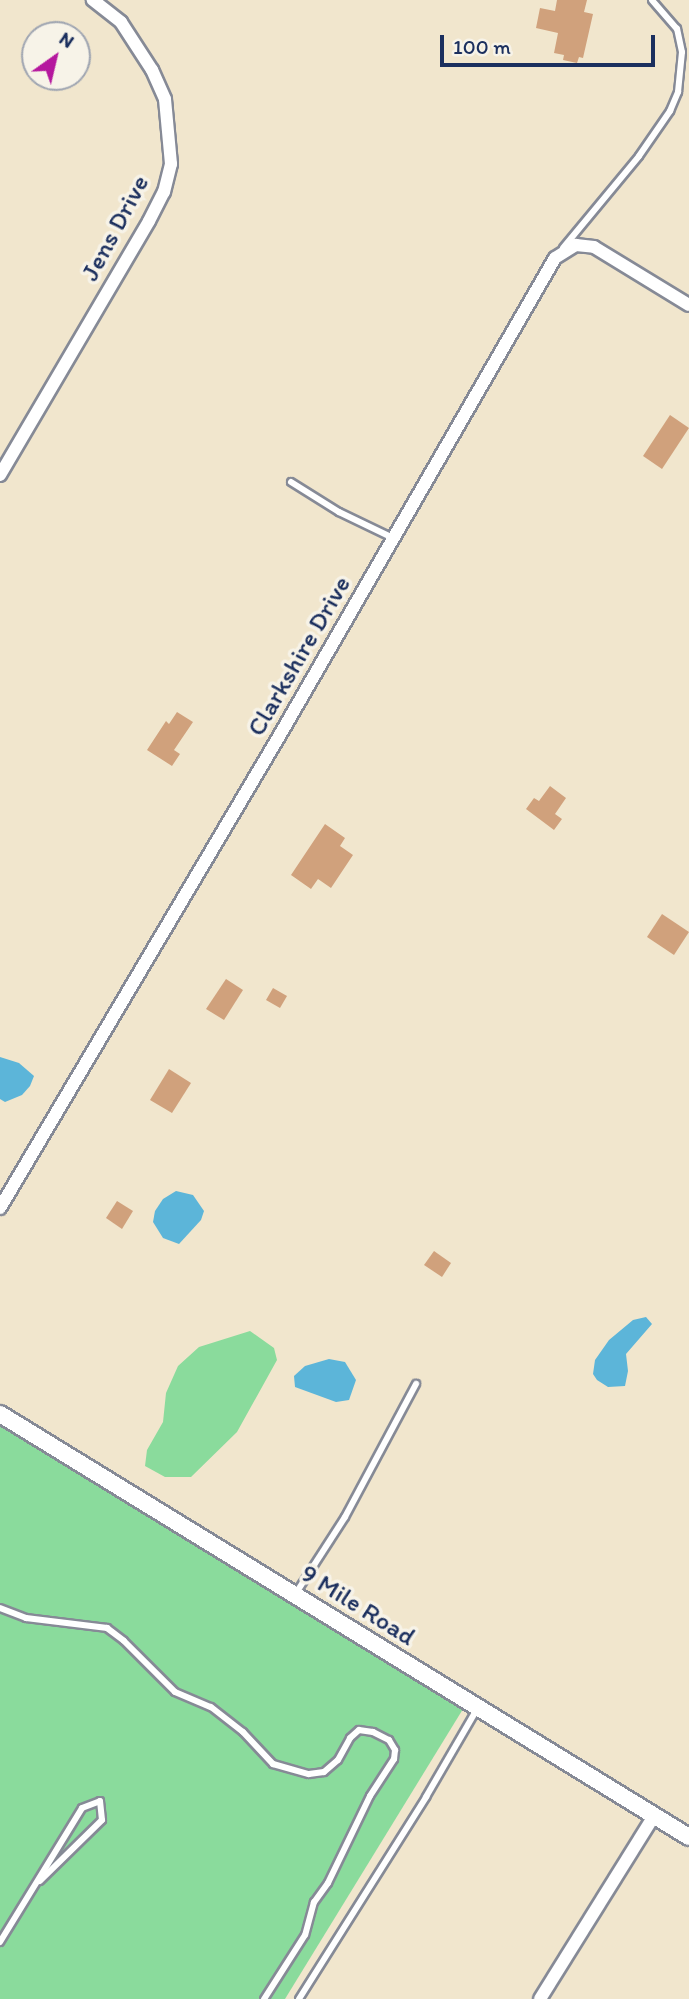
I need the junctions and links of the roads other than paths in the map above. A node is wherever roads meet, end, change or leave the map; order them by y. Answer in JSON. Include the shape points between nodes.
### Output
{"nodes":[{"id":1,"x":93,"y":0,"type":"edge"},
{"id":2,"x":653,"y":0,"type":"edge"},
{"id":3,"x":560,"y":252,"type":"junction"},
{"id":4,"x":689,"y":306,"type":"edge"},
{"id":5,"x":0,"y":475,"type":"edge"},
{"id":6,"x":290,"y":482,"type":"dead end"},
{"id":7,"x":393,"y":538,"type":"junction"},
{"id":8,"x":0,"y":1208,"type":"edge"},
{"id":9,"x":416,"y":1384,"type":"dead end"},
{"id":10,"x":0,"y":1414,"type":"edge"},
{"id":11,"x":295,"y":1594,"type":"junction"},
{"id":12,"x":0,"y":1608,"type":"edge"},
{"id":13,"x":477,"y":1709,"type":"junction"},
{"id":14,"x":654,"y":1816,"type":"junction"},
{"id":15,"x":689,"y":1837,"type":"edge"},
{"id":16,"x":40,"y":1881,"type":"junction"},
{"id":17,"x":0,"y":1942,"type":"edge"},
{"id":18,"x":264,"y":1999,"type":"edge"},
{"id":19,"x":299,"y":1999,"type":"edge"},
{"id":20,"x":540,"y":1999,"type":"edge"}],
"edges":[{"from":1,"to":5,"type":"street","name":"Jens Drive","via":[[121,22],[152,70],[165,99],[171,164],[164,192],[149,221]]},
{"from":2,"to":3,"type":"lane","via":[[677,29],[682,52],[678,92],[639,156]]},
{"from":3,"to":4,"type":"street","via":[[576,245],[594,247]]},
{"from":3,"to":7,"type":"street","name":"Clarkshire Drive"},
{"from":6,"to":7,"type":"lane"},
{"from":7,"to":8,"type":"street","name":"Clarkshire Drive"},
{"from":9,"to":11,"type":"lane","via":[[345,1517]]},
{"from":10,"to":11,"type":"street","name":"9 Mile Road"},
{"from":11,"to":13,"type":"street","name":"9 Mile Road"},
{"from":12,"to":18,"type":"lane","via":[[26,1618],[107,1628],[175,1692],[211,1707],[273,1764],[309,1774],[324,1772],[359,1730],[389,1740],[394,1759],[314,1902],[305,1935]]},
{"from":13,"to":14,"type":"street","name":"9 Mile Road"},
{"from":13,"to":19,"type":"lane"},
{"from":14,"to":15,"type":"street","name":"9 Mile Road"},
{"from":14,"to":20,"type":"street"},
{"from":16,"to":16,"type":"lane","via":[[102,1820],[100,1801],[82,1808]]},
{"from":16,"to":17,"type":"lane"}]}
